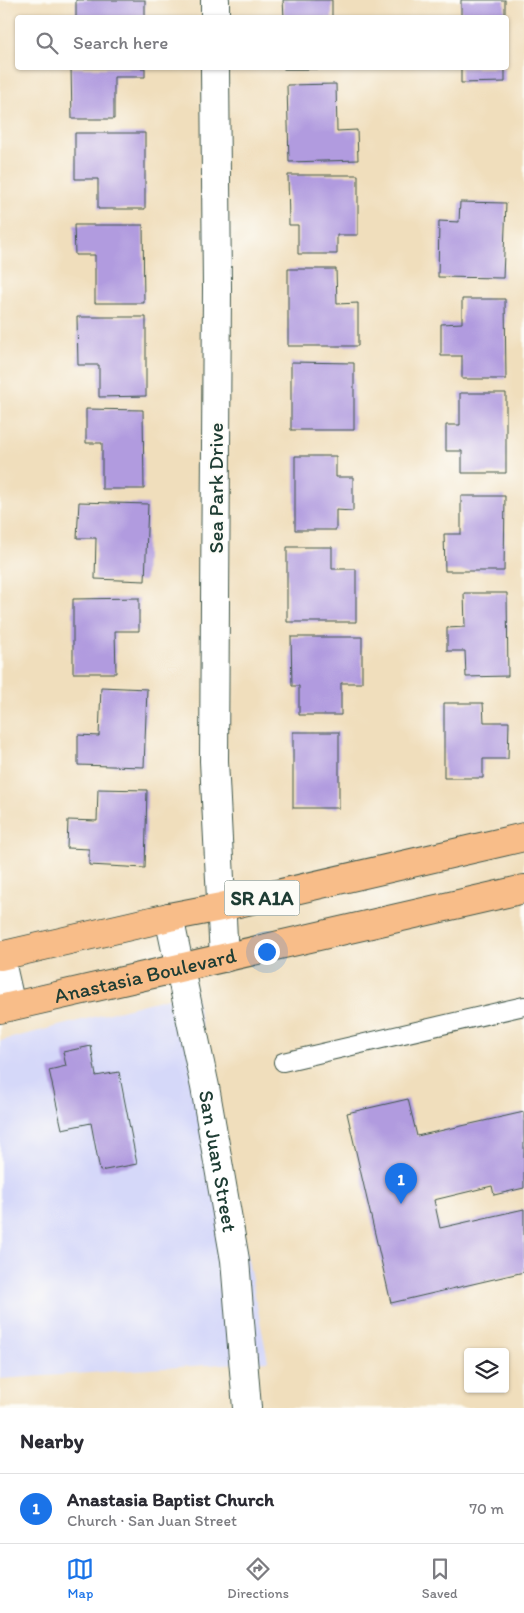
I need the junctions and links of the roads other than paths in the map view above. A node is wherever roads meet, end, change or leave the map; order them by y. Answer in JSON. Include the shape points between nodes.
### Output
{"nodes":[{"id":1,"x":215,"y":0,"type":"edge"},
{"id":2,"x":215,"y":15,"type":"edge"},
{"id":3,"x":215,"y":70,"type":"edge"},
{"id":4,"x":524,"y":837,"type":"edge"},
{"id":5,"x":524,"y":890,"type":"edge"},
{"id":6,"x":221,"y":907,"type":"junction"},
{"id":7,"x":169,"y":917,"type":"junction"},
{"id":8,"x":0,"y":956,"type":"edge"},
{"id":9,"x":224,"y":958,"type":"junction"},
{"id":10,"x":179,"y":968,"type":"junction"},
{"id":11,"x":524,"y":1006,"type":"edge"},
{"id":12,"x":5,"y":1008,"type":"edge"},
{"id":13,"x":283,"y":1062,"type":"dead end"},
{"id":14,"x":247,"y":1408,"type":"edge"}],
"edges":[{"from":1,"to":2,"type":"street"},
{"from":3,"to":6,"type":"street","name":"Sea Park Drive","via":[[214,761]]},
{"from":4,"to":6,"type":"main road","number":"SR A1A"},
{"from":5,"to":9,"type":"main road","name":"Anastasia Boulevard","number":"SR A1A"},
{"from":6,"to":7,"type":"main road","number":"SR A1A"},
{"from":6,"to":9,"type":"street","name":"Sea Park Drive"},
{"from":7,"to":8,"type":"main road","number":"SR A1A"},
{"from":7,"to":10,"type":"street","name":"San Juan Street"},
{"from":8,"to":12,"type":"street"},
{"from":9,"to":10,"type":"main road","name":"Anastasia Boulevard","number":"SR A1A"},
{"from":10,"to":12,"type":"main road","name":"Anastasia Boulevard","number":"SR A1A"},
{"from":10,"to":14,"type":"street","name":"San Juan Street","via":[[206,1087],[235,1260]]},
{"from":11,"to":13,"type":"lane"}]}
